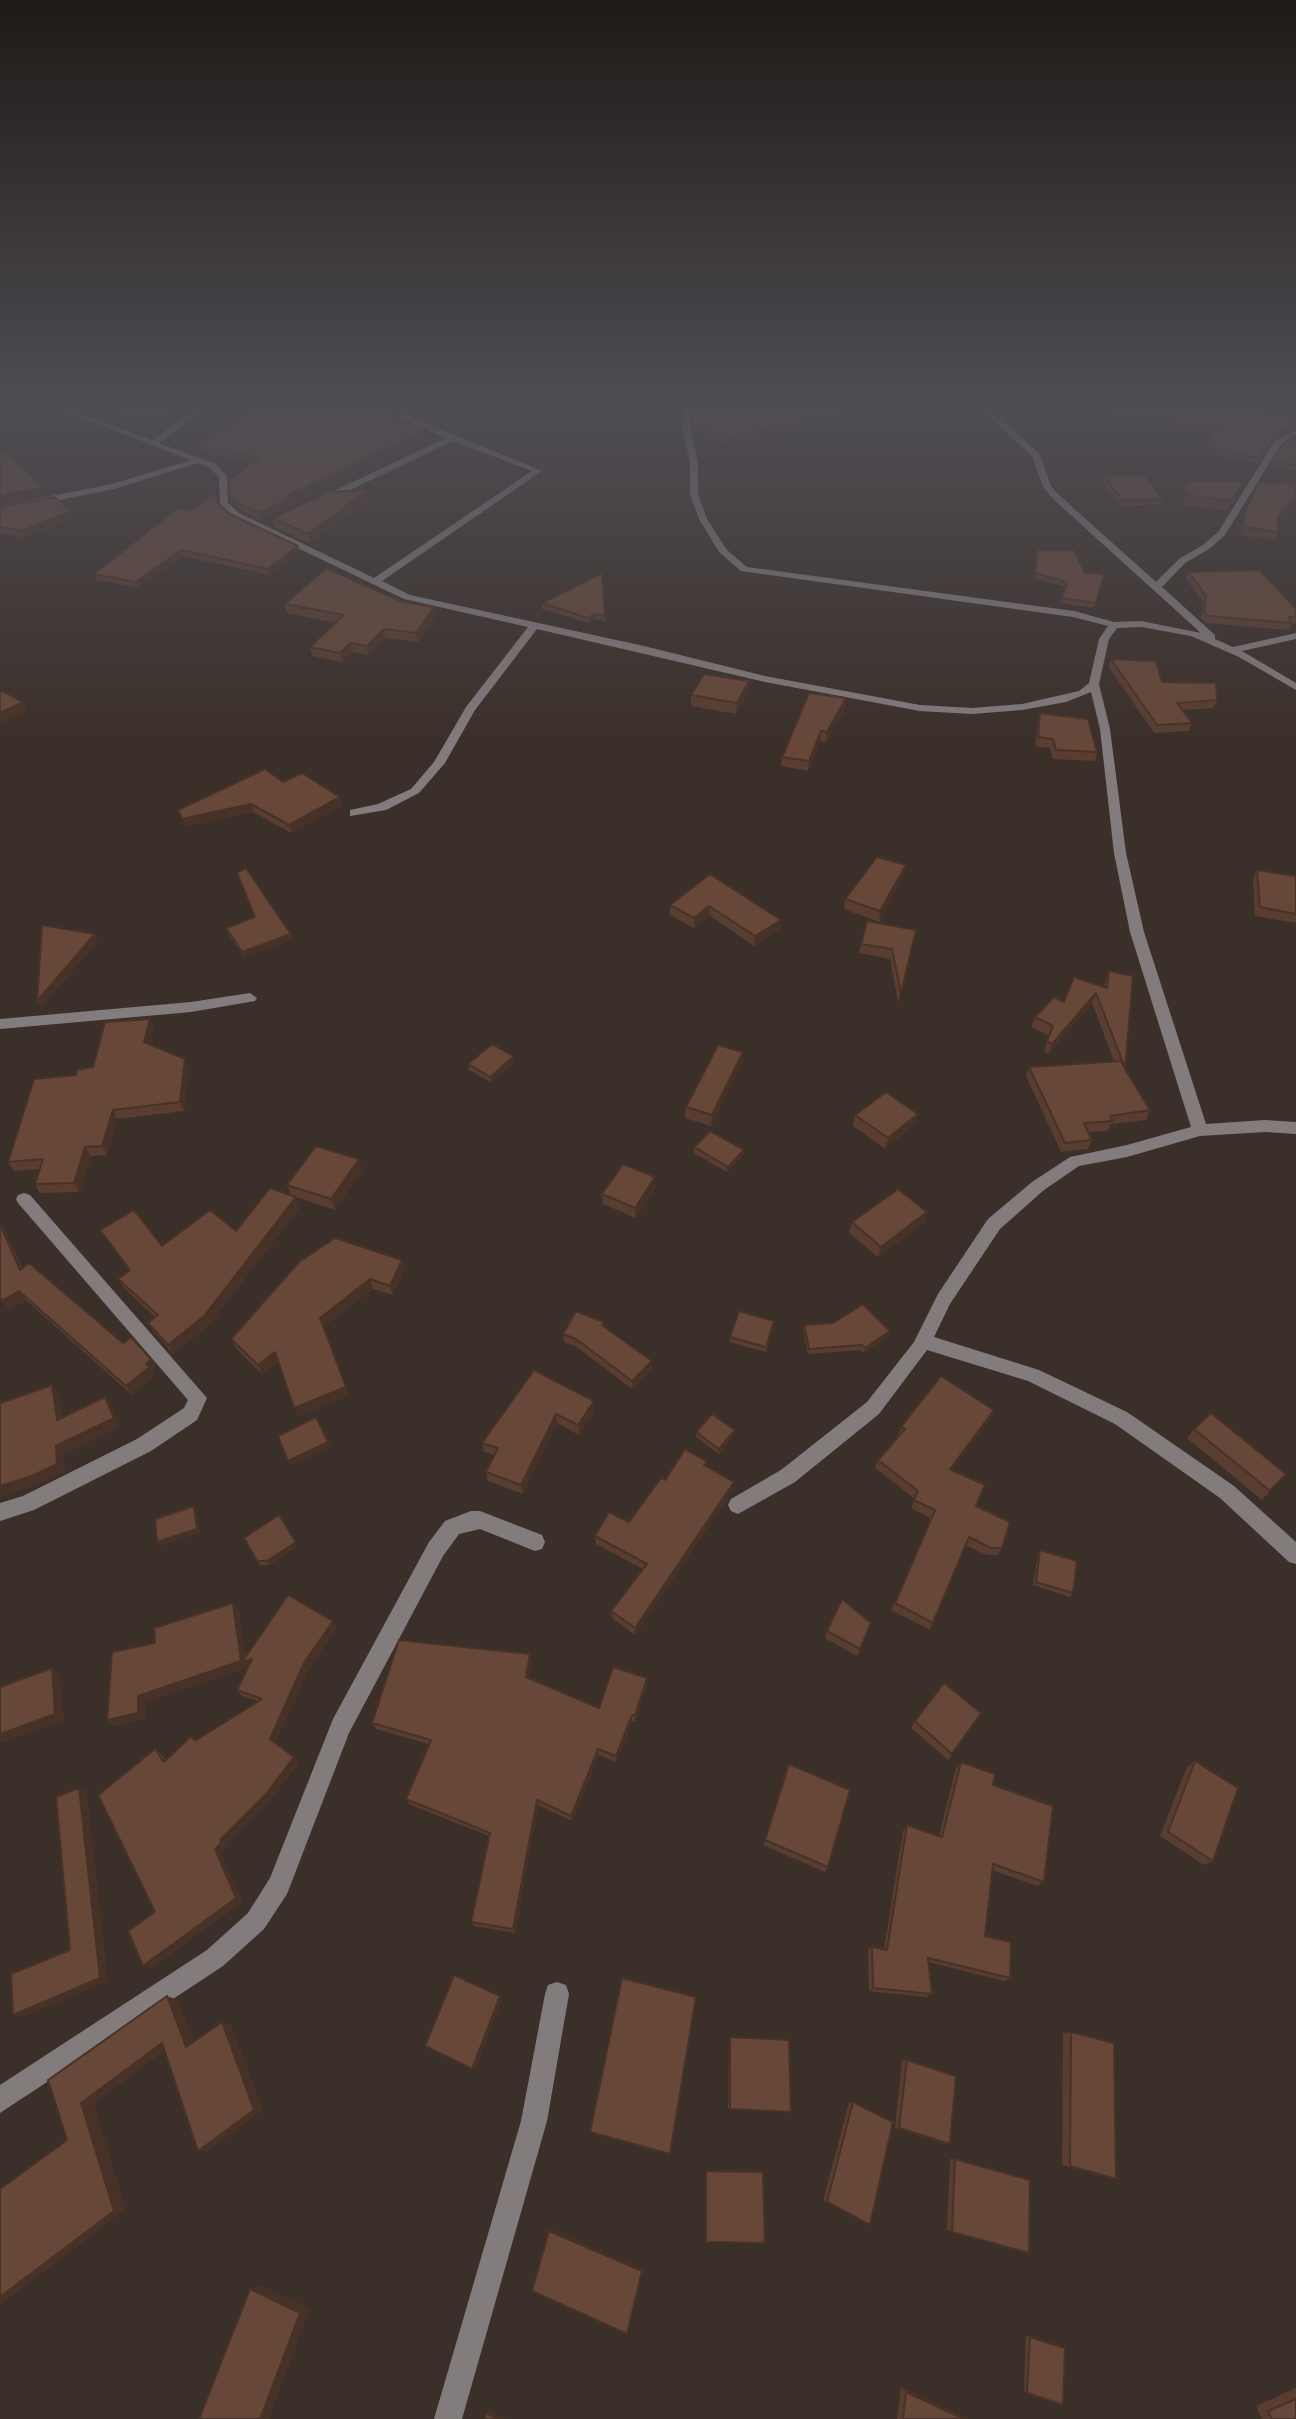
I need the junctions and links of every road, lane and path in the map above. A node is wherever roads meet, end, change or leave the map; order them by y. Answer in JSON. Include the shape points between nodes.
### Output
{"nodes":[{"id":1,"x":246,"y":519,"type":"edge"},
{"id":2,"x":467,"y":519,"type":"edge"},
{"id":3,"x":703,"y":519,"type":"edge"},
{"id":4,"x":1080,"y":519,"type":"edge"},
{"id":5,"x":1231,"y":519,"type":"edge"},
{"id":6,"x":275,"y":521,"type":"edge"},
{"id":7,"x":260,"y":527,"type":"junction"},
{"id":8,"x":374,"y":582,"type":"junction"},
{"id":9,"x":1156,"y":588,"type":"junction"},
{"id":10,"x":1114,"y":625,"type":"junction"},
{"id":11,"x":534,"y":626,"type":"junction"},
{"id":12,"x":1296,"y":636,"type":"edge"},
{"id":13,"x":1216,"y":641,"type":"junction"},
{"id":14,"x":1233,"y":650,"type":"junction"},
{"id":15,"x":1094,"y":684,"type":"junction"},
{"id":16,"x":1296,"y":687,"type":"edge"},
{"id":17,"x":354,"y":813,"type":"dead end"},
{"id":18,"x":250,"y":998,"type":"dead end"},
{"id":19,"x":0,"y":1024,"type":"edge"},
{"id":20,"x":1296,"y":1128,"type":"edge"},
{"id":21,"x":1200,"y":1130,"type":"junction"},
{"id":22,"x":24,"y":1199,"type":"dead end"},
{"id":23,"x":923,"y":1341,"type":"junction"},
{"id":24,"x":738,"y":1505,"type":"dead end"},
{"id":25,"x":0,"y":1512,"type":"edge"},
{"id":26,"x":535,"y":1542,"type":"dead end"},
{"id":27,"x":1296,"y":1555,"type":"edge"},
{"id":28,"x":557,"y":1994,"type":"dead end"},
{"id":29,"x":0,"y":2100,"type":"edge"},
{"id":30,"x":448,"y":2419,"type":"edge"}],
"edges":[{"from":1,"to":7,"type":"street"},
{"from":2,"to":8,"type":"street"},
{"from":3,"to":10,"type":"street","via":[[724,552],[744,569],[1074,614]]},
{"from":4,"to":9,"type":"street"},
{"from":5,"to":9,"type":"street","via":[[1222,533]]},
{"from":6,"to":7,"type":"street"},
{"from":7,"to":8,"type":"street"},
{"from":8,"to":11,"type":"street","via":[[422,601]]},
{"from":9,"to":13,"type":"street"},
{"from":10,"to":13,"type":"street","via":[[1141,624]]},
{"from":10,"to":15,"type":"street","via":[[1104,639]]},
{"from":11,"to":15,"type":"street","via":[[920,708],[1022,707],[1062,700]]},
{"from":11,"to":17,"type":"street","via":[[415,791]]},
{"from":12,"to":14,"type":"street"},
{"from":13,"to":14,"type":"street"},
{"from":14,"to":16,"type":"street"},
{"from":15,"to":21,"type":"street","via":[[1137,932]]},
{"from":18,"to":19,"type":"street"},
{"from":20,"to":21,"type":"street"},
{"from":21,"to":23,"type":"street","via":[[1075,1161],[1038,1186],[994,1224]]},
{"from":22,"to":25,"type":"street","via":[[198,1398],[191,1414],[144,1445],[27,1504]]},
{"from":23,"to":24,"type":"street","via":[[873,1408],[788,1476]]},
{"from":23,"to":27,"type":"street","via":[[1033,1375],[1121,1418],[1227,1492]]},
{"from":26,"to":29,"type":"street","via":[[480,1520],[452,1527],[341,1727],[279,1886],[256,1921],[215,1958]]},
{"from":28,"to":30,"type":"street","via":[[534,2121]]}]}
